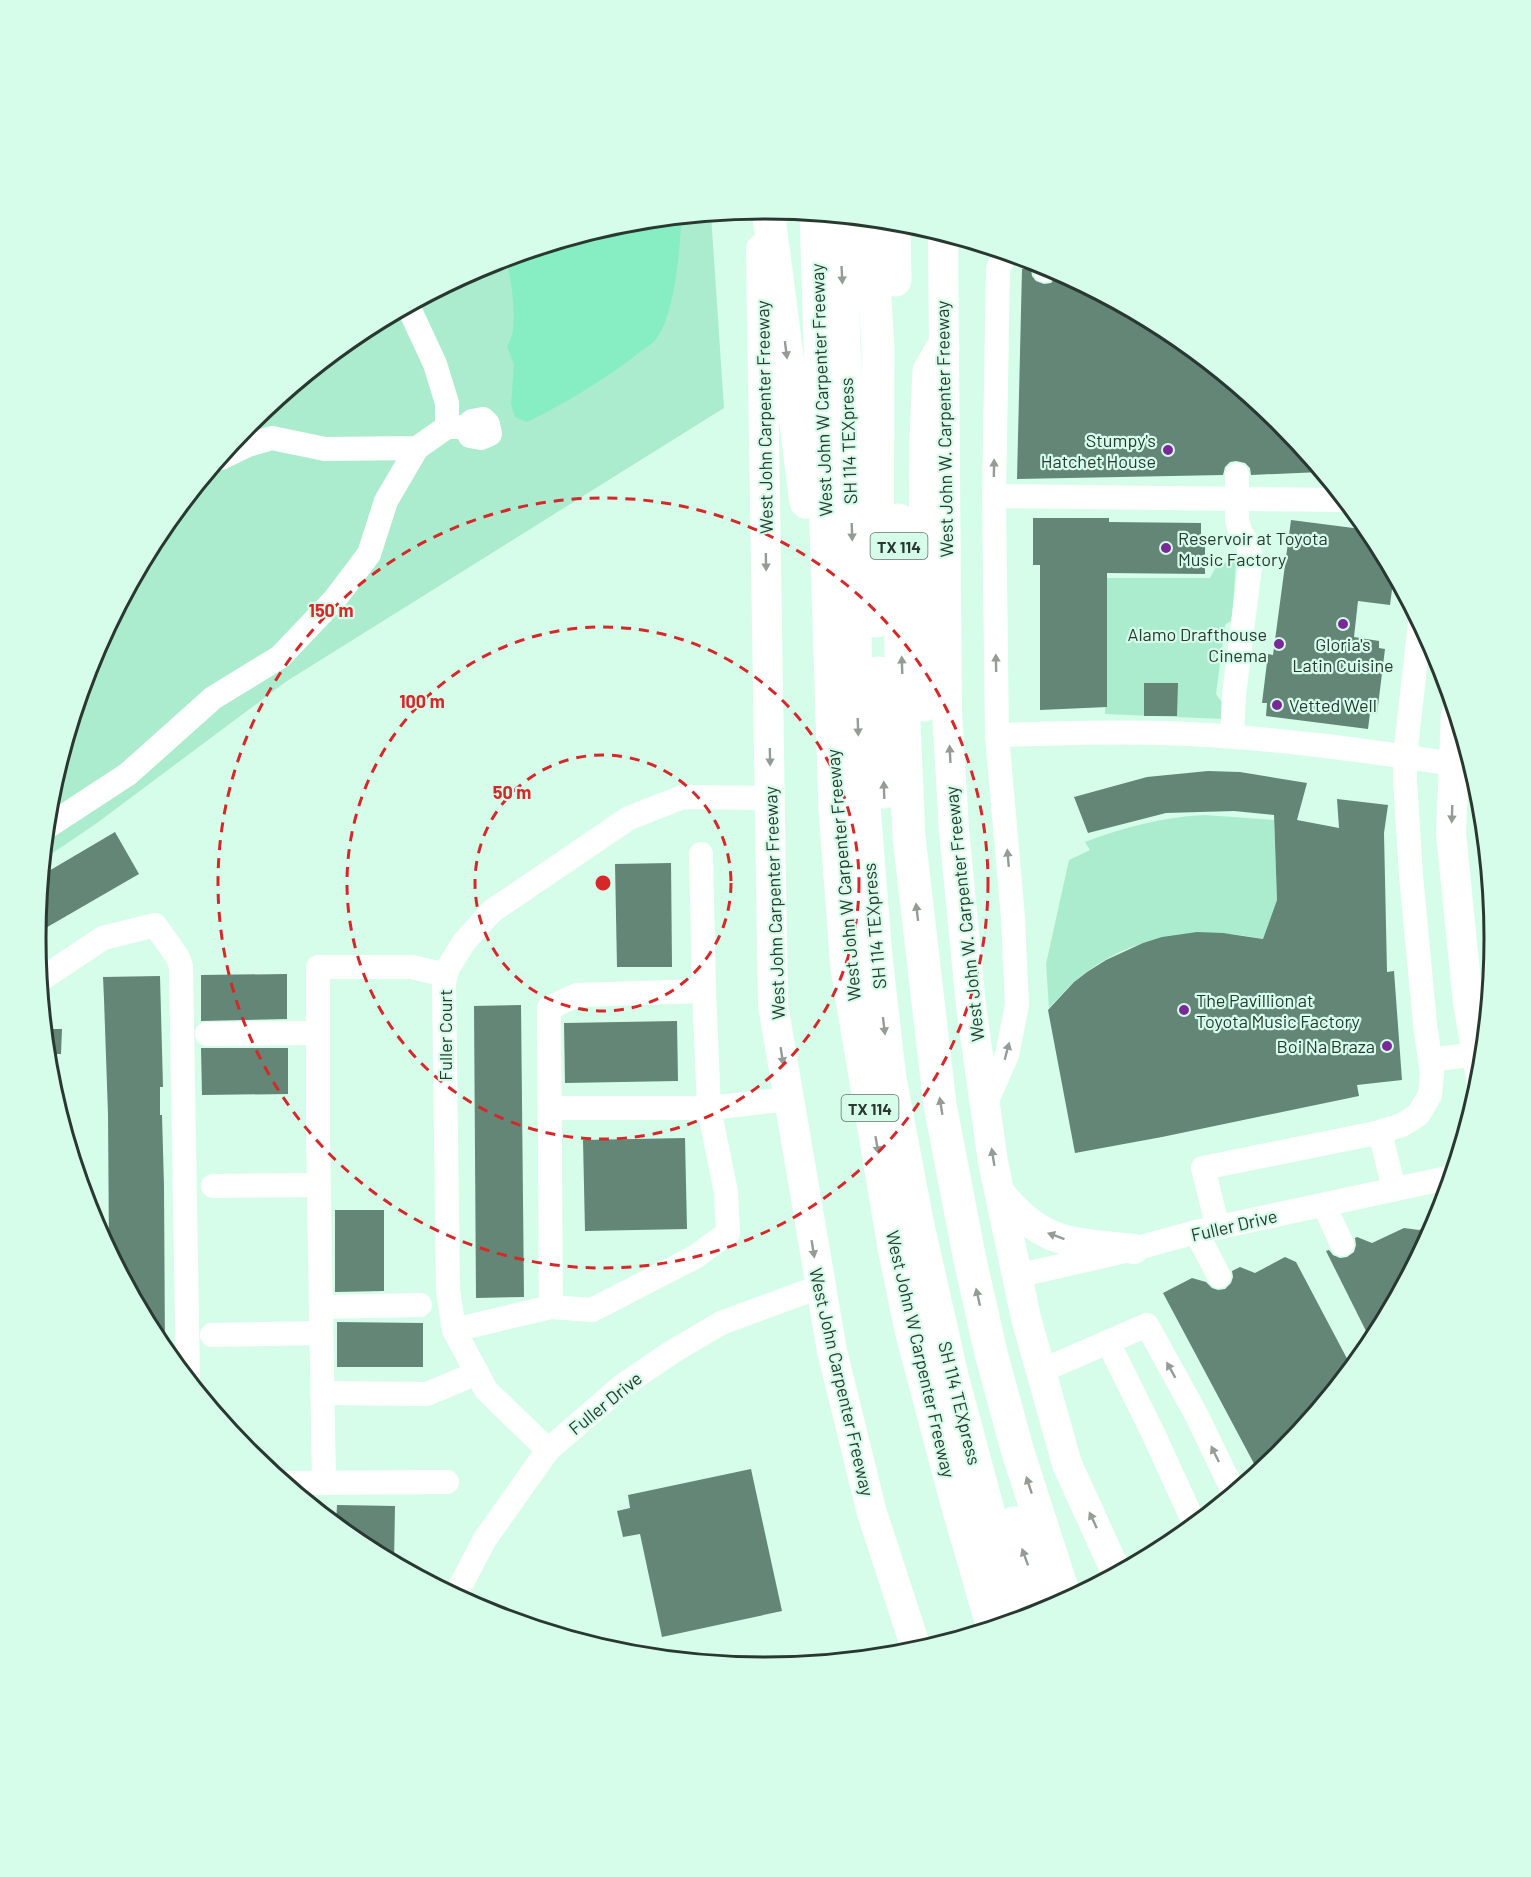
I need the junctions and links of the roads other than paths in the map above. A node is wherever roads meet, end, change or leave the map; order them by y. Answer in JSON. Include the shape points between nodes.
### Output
{"nodes":[{"id":1,"x":760,"y":219,"type":"edge"},
{"id":2,"x":769,"y":219,"type":"edge"},
{"id":3,"x":816,"y":221,"type":"edge"},
{"id":4,"x":839,"y":224,"type":"edge"},
{"id":5,"x":871,"y":228,"type":"edge"},
{"id":6,"x":894,"y":231,"type":"edge"},
{"id":7,"x":943,"y":242,"type":"edge"},
{"id":8,"x":1002,"y":260,"type":"edge"},
{"id":9,"x":411,"y":313,"type":"edge"},
{"id":10,"x":943,"y":347,"type":"junction"},
{"id":11,"x":240,"y":448,"type":"edge"},
{"id":12,"x":417,"y":448,"type":"junction"},
{"id":13,"x":1237,"y":475,"type":"dead end"},
{"id":14,"x":994,"y":496,"type":"junction"},
{"id":15,"x":1237,"y":499,"type":"junction"},
{"id":16,"x":1335,"y":500,"type":"edge"},
{"id":17,"x":1418,"y":638,"type":"edge"},
{"id":18,"x":831,"y":690,"type":"junction"},
{"id":19,"x":997,"y":735,"type":"junction"},
{"id":20,"x":1455,"y":735,"type":"edge"},
{"id":21,"x":1232,"y":736,"type":"junction"},
{"id":22,"x":1405,"y":756,"type":"junction"},
{"id":23,"x":1453,"y":764,"type":"junction"},
{"id":24,"x":770,"y":798,"type":"junction"},
{"id":25,"x":57,"y":820,"type":"edge"},
{"id":26,"x":701,"y":854,"type":"dead end"},
{"id":27,"x":911,"y":870,"type":"junction"},
{"id":28,"x":48,"y":975,"type":"edge"},
{"id":29,"x":446,"y":975,"type":"junction"},
{"id":30,"x":704,"y":991,"type":"junction"},
{"id":31,"x":207,"y":1034,"type":"dead end"},
{"id":32,"x":318,"y":1034,"type":"junction"},
{"id":33,"x":1476,"y":1047,"type":"edge"},
{"id":34,"x":1430,"y":1060,"type":"junction"},
{"id":35,"x":1473,"y":1065,"type":"edge"},
{"id":36,"x":789,"y":1099,"type":"junction"},
{"id":37,"x":985,"y":1106,"type":"junction"},
{"id":38,"x":550,"y":1108,"type":"junction"},
{"id":39,"x":709,"y":1108,"type":"junction"},
{"id":40,"x":1380,"y":1132,"type":"junction"},
{"id":41,"x":1443,"y":1179,"type":"edge"},
{"id":42,"x":318,"y":1185,"type":"junction"},
{"id":43,"x":213,"y":1186,"type":"dead end"},
{"id":44,"x":1394,"y":1189,"type":"junction"},
{"id":45,"x":1000,"y":1193,"type":"junction"},
{"id":46,"x":1324,"y":1205,"type":"junction"},
{"id":47,"x":1207,"y":1230,"type":"junction"},
{"id":48,"x":1342,"y":1244,"type":"dead end"},
{"id":49,"x":1134,"y":1249,"type":"junction"},
{"id":50,"x":1016,"y":1276,"type":"junction"},
{"id":51,"x":1219,"y":1276,"type":"dead end"},
{"id":52,"x":819,"y":1287,"type":"junction"},
{"id":53,"x":420,"y":1305,"type":"dead end"},
{"id":54,"x":321,"y":1307,"type":"junction"},
{"id":55,"x":552,"y":1307,"type":"junction"},
{"id":56,"x":454,"y":1330,"type":"junction"},
{"id":57,"x":320,"y":1333,"type":"junction"},
{"id":58,"x":212,"y":1335,"type":"dead end"},
{"id":59,"x":1108,"y":1342,"type":"junction"},
{"id":60,"x":188,"y":1366,"type":"edge"},
{"id":61,"x":1041,"y":1371,"type":"junction"},
{"id":62,"x":477,"y":1373,"type":"junction"},
{"id":63,"x":322,"y":1393,"type":"junction"},
{"id":64,"x":548,"y":1450,"type":"junction"},
{"id":65,"x":447,"y":1482,"type":"dead end"},
{"id":66,"x":296,"y":1483,"type":"edge"},
{"id":67,"x":324,"y":1483,"type":"junction"},
{"id":68,"x":1231,"y":1486,"type":"edge"},
{"id":69,"x":1191,"y":1517,"type":"edge"},
{"id":70,"x":961,"y":1518,"type":"junction"},
{"id":71,"x":1115,"y":1567,"type":"edge"},
{"id":72,"x":459,"y":1588,"type":"edge"},
{"id":73,"x":1063,"y":1593,"type":"edge"},
{"id":74,"x":1042,"y":1603,"type":"edge"},
{"id":75,"x":1018,"y":1611,"type":"edge"},
{"id":76,"x":991,"y":1621,"type":"edge"},
{"id":77,"x":975,"y":1626,"type":"edge"},
{"id":78,"x":914,"y":1642,"type":"edge"}],
"edges":[{"from":1,"to":24,"type":"main road","name":"West John Carpenter Freeway","one_way":true},
{"from":2,"to":18,"type":"highway","one_way":true},
{"from":3,"to":18,"type":"highway","name":"West John W Carpenter Freeway","number":"TX 114"},
{"from":4,"to":75,"type":"highway","name":"SH 114 TEXpress","one_way":true,"via":[[859,743],[890,1079],[952,1376]]},
{"from":74,"to":5,"type":"highway","name":"SH 114 TEXpress","one_way":true,"via":[[1019,1540],[970,1371],[935,1218],[912,1077],[887,852],[876,601],[878,347]]},
{"from":27,"to":6,"type":"highway","number":"TX 114","one_way":true,"via":[[901,655]]},
{"from":7,"to":10,"type":"main road","name":"West John W. Carpenter Freeway"},
{"from":14,"to":8,"type":"street","one_way":true,"via":[[998,269]]},
{"from":9,"to":12,"type":"street","via":[[456,427]]},
{"from":10,"to":27,"type":"highway","via":[[929,370],[923,836]]},
{"from":37,"to":10,"type":"main road","name":"West John W. Carpenter Freeway","one_way":true,"via":[[964,945],[952,806],[947,712]]},
{"from":11,"to":12,"type":"street","via":[[272,438],[325,449]]},
{"from":12,"to":25,"type":"street","via":[[386,501],[369,554],[335,599],[280,657],[213,698],[128,774]]},
{"from":13,"to":15,"type":"street"},
{"from":14,"to":15,"type":"street","via":[[1055,487]]},
{"from":19,"to":14,"type":"street","one_way":true},
{"from":15,"to":16,"type":"street"},
{"from":15,"to":21,"type":"street","via":[[1237,520],[1251,559]]},
{"from":17,"to":22,"type":"street"},
{"from":18,"to":70,"type":"highway","name":"West John W Carpenter Freeway","number":"TX 114","one_way":true,"via":[[847,969],[911,1330]]},
{"from":19,"to":21,"type":"street"},
{"from":37,"to":19,"type":"street","one_way":true,"via":[[1006,1055],[1017,1005]]},
{"from":20,"to":23,"type":"main road"},
{"from":21,"to":22,"type":"street"},
{"from":22,"to":23,"type":"street"},
{"from":22,"to":34,"type":"street","via":[[1411,875]]},
{"from":23,"to":33,"type":"main road","one_way":true,"via":[[1451,833]]},
{"from":24,"to":29,"type":"street","name":"Fuller Court","via":[[683,797],[630,818],[492,911],[464,942]]},
{"from":24,"to":36,"type":"main road","name":"West John Carpenter Freeway","one_way":true,"via":[[774,1005]]},
{"from":26,"to":30,"type":"street"},
{"from":73,"to":27,"type":"highway","number":"TX 114","one_way":true,"via":[[1014,1439],[970,1260],[940,1105]]},
{"from":28,"to":60,"type":"street","via":[[103,938],[154,925],[182,966]]},
{"from":29,"to":32,"type":"street","via":[[412,968],[318,967]]},
{"from":29,"to":56,"type":"street","name":"Fuller Court","via":[[446,1243]]},
{"from":30,"to":38,"type":"street","via":[[577,995],[549,1008]]},
{"from":30,"to":39,"type":"street"},
{"from":31,"to":32,"type":"street"},
{"from":32,"to":42,"type":"street"},
{"from":34,"to":35,"type":"street"},
{"from":34,"to":40,"type":"street","via":[[1430,1095],[1418,1115]]},
{"from":36,"to":39,"type":"street"},
{"from":36,"to":52,"type":"main road","name":"West John Carpenter Freeway","one_way":true},
{"from":45,"to":37,"type":"main road","name":"West John W. Carpenter Freeway","one_way":true},
{"from":38,"to":39,"type":"street"},
{"from":38,"to":55,"type":"street"},
{"from":39,"to":55,"type":"street","via":[[726,1192],[728,1233],[695,1257],[592,1310]]},
{"from":40,"to":44,"type":"street"},
{"from":40,"to":47,"type":"street","via":[[1203,1168]]},
{"from":41,"to":44,"type":"street","name":"Fuller Drive"},
{"from":42,"to":43,"type":"street"},
{"from":42,"to":54,"type":"street"},
{"from":44,"to":46,"type":"street","name":"Fuller Drive"},
{"from":49,"to":45,"type":"main road","one_way":true,"via":[[1060,1239],[1016,1212]]},
{"from":45,"to":50,"type":"main road","name":"West John W. Carpenter Freeway"},
{"from":46,"to":47,"type":"street","name":"Fuller Drive"},
{"from":46,"to":48,"type":"street"},
{"from":47,"to":49,"type":"street","name":"Fuller Drive"},
{"from":47,"to":51,"type":"street"},
{"from":49,"to":50,"type":"street","name":"Fuller Drive"},
{"from":50,"to":61,"type":"main road","name":"West John W. Carpenter Freeway"},
{"from":52,"to":64,"type":"street","name":"Fuller Drive","via":[[721,1323],[672,1352],[622,1386]]},
{"from":52,"to":78,"type":"main road","name":"West John Carpenter Freeway","via":[[872,1513]]},
{"from":53,"to":54,"type":"street"},
{"from":54,"to":57,"type":"street"},
{"from":55,"to":56,"type":"street"},
{"from":56,"to":62,"type":"street","name":"Fuller Court"},
{"from":57,"to":58,"type":"street"},
{"from":57,"to":63,"type":"street"},
{"from":59,"to":61,"type":"street"},
{"from":68,"to":59,"type":"street","one_way":true,"via":[[1147,1325]]},
{"from":59,"to":69,"type":"street"},
{"from":71,"to":61,"type":"main road","name":"West John W. Carpenter Freeway","one_way":true,"via":[[1067,1464]]},
{"from":62,"to":63,"type":"street","via":[[427,1394]]},
{"from":62,"to":64,"type":"street","name":"Fuller Court","via":[[486,1390]]},
{"from":63,"to":67,"type":"street"},
{"from":64,"to":72,"type":"street","name":"Fuller Drive","via":[[484,1539]]},
{"from":65,"to":67,"type":"street"},
{"from":66,"to":67,"type":"street"},
{"from":70,"to":76,"type":"highway","name":"West John W Carpenter Freeway","number":"TX 114"},
{"from":70,"to":77,"type":"highway","via":[[954,1548]]}]}
